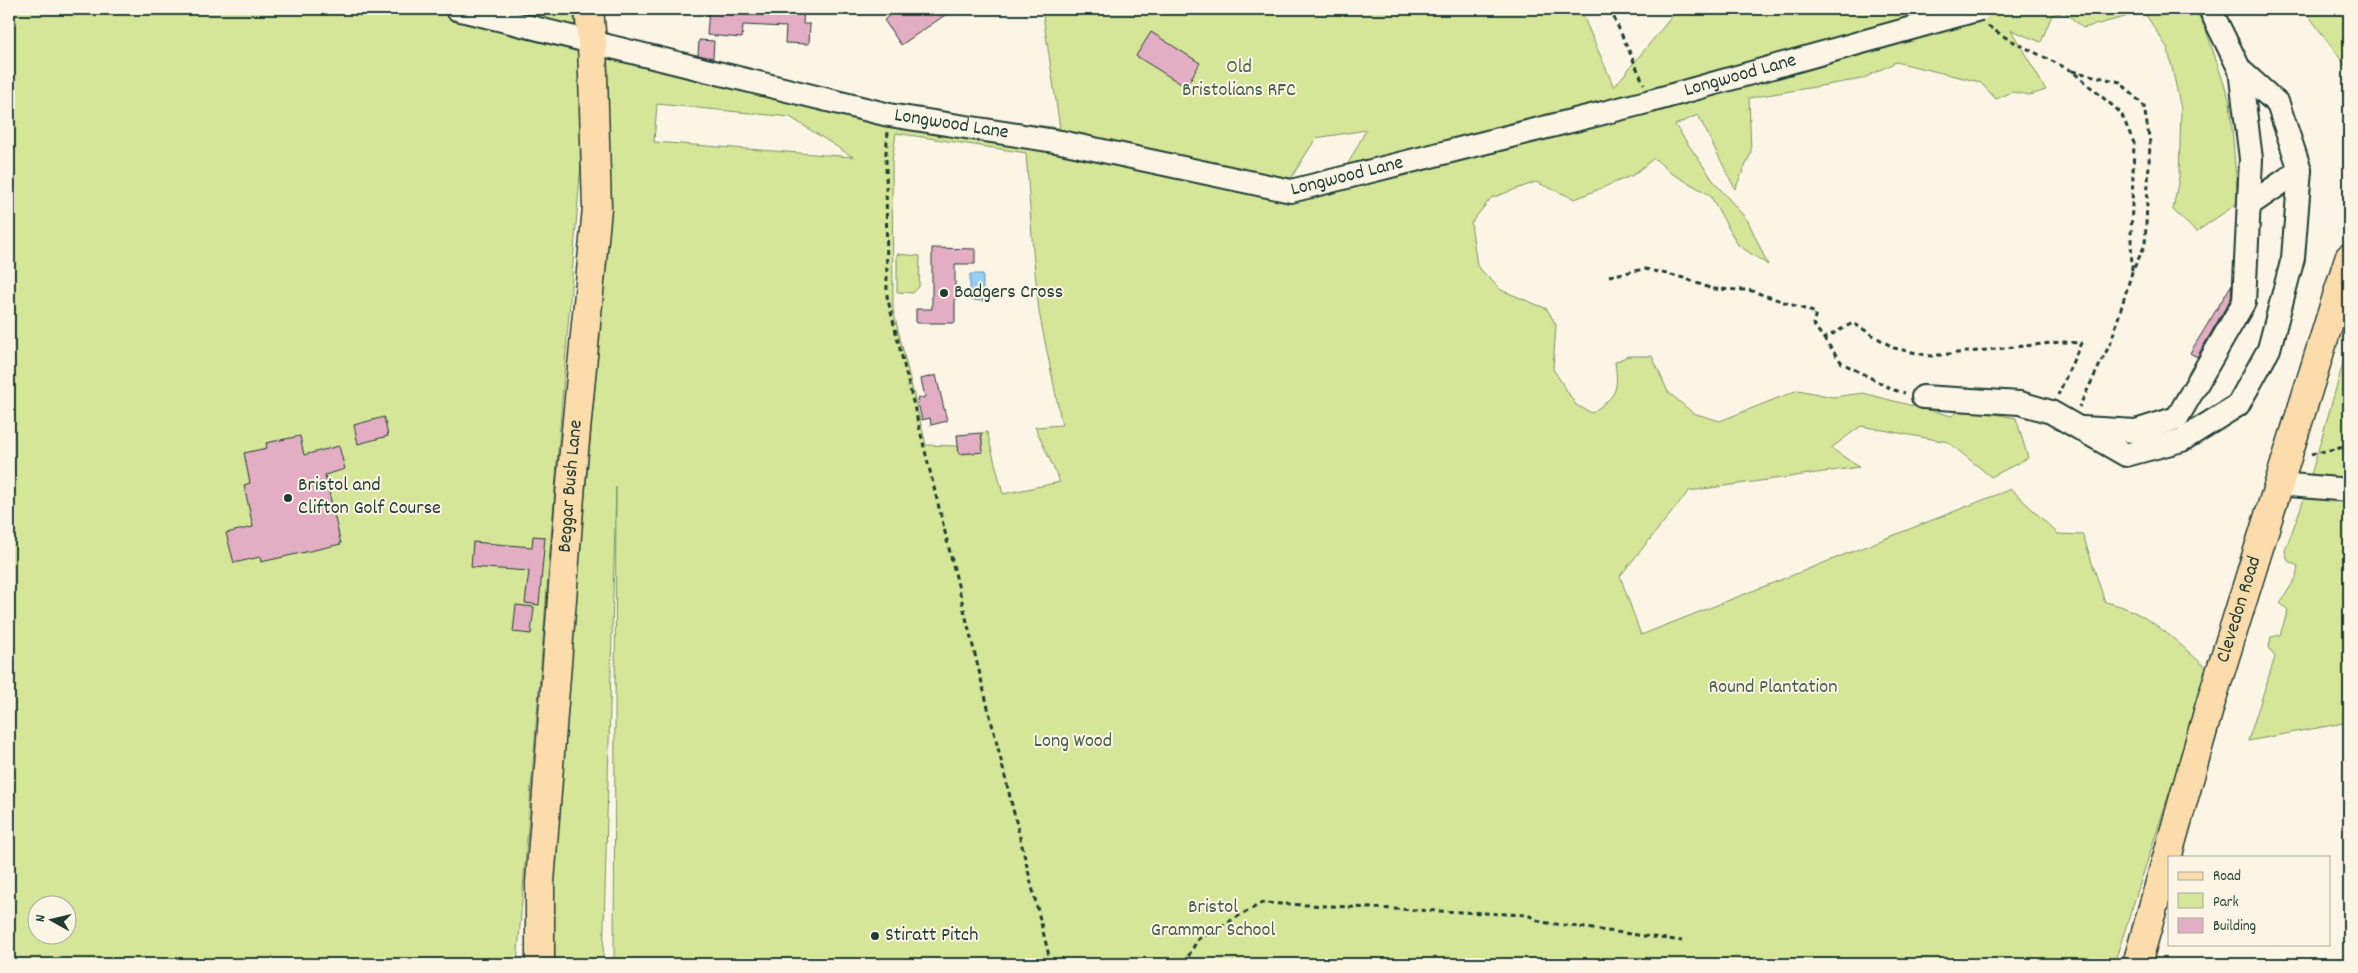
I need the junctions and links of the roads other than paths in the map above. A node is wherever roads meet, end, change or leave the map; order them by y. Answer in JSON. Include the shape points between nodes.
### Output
{"nodes":[{"id":1,"x":457,"y":9,"type":"edge"},
{"id":2,"x":588,"y":9,"type":"edge"},
{"id":3,"x":2210,"y":9,"type":"edge"},
{"id":4,"x":1981,"y":16,"type":"edge"},
{"id":5,"x":592,"y":42,"type":"junction"},
{"id":6,"x":2240,"y":70,"type":"junction"},
{"id":7,"x":2300,"y":170,"type":"junction"},
{"id":8,"x":2249,"y":205,"type":"junction"},
{"id":9,"x":2349,"y":258,"type":"edge"},
{"id":10,"x":1922,"y":397,"type":"road end"},
{"id":11,"x":2074,"y":426,"type":"junction"},
{"id":12,"x":2279,"y":484,"type":"junction"},
{"id":13,"x":2347,"y":488,"type":"edge"},
{"id":14,"x":540,"y":964,"type":"edge"},
{"id":15,"x":2137,"y":964,"type":"edge"}],
"edges":[{"from":1,"to":5,"type":"street","name":"Longwood Lane"},
{"from":2,"to":5,"type":"main road","name":"Beggar Bush Lane"},
{"from":3,"to":6,"type":"street"},
{"from":4,"to":5,"type":"street","name":"Longwood Lane","bridge":true,"via":[[1948,18],[1651,101],[1291,191],[1061,142],[890,115]]},
{"from":5,"to":14,"type":"main road","name":"Beggar Bush Lane","via":[[597,208],[571,483],[542,862]]},
{"from":6,"to":7,"type":"street","via":[[2278,104]]},
{"from":6,"to":8,"type":"street","via":[[2251,159]]},
{"from":7,"to":8,"type":"street"},
{"from":7,"to":11,"type":"street","via":[[2291,268],[2269,350],[2238,405],[2182,440],[2126,455]]},
{"from":8,"to":11,"type":"street","via":[[2244,302],[2177,418],[2136,431]]},
{"from":9,"to":12,"type":"main road","name":"Clevedon Road"},
{"from":10,"to":11,"type":"street","via":[[2020,403],[2051,412]]},
{"from":12,"to":13,"type":"street"},
{"from":12,"to":15,"type":"main road","name":"Clevedon Road","via":[[2210,705]]}]}
